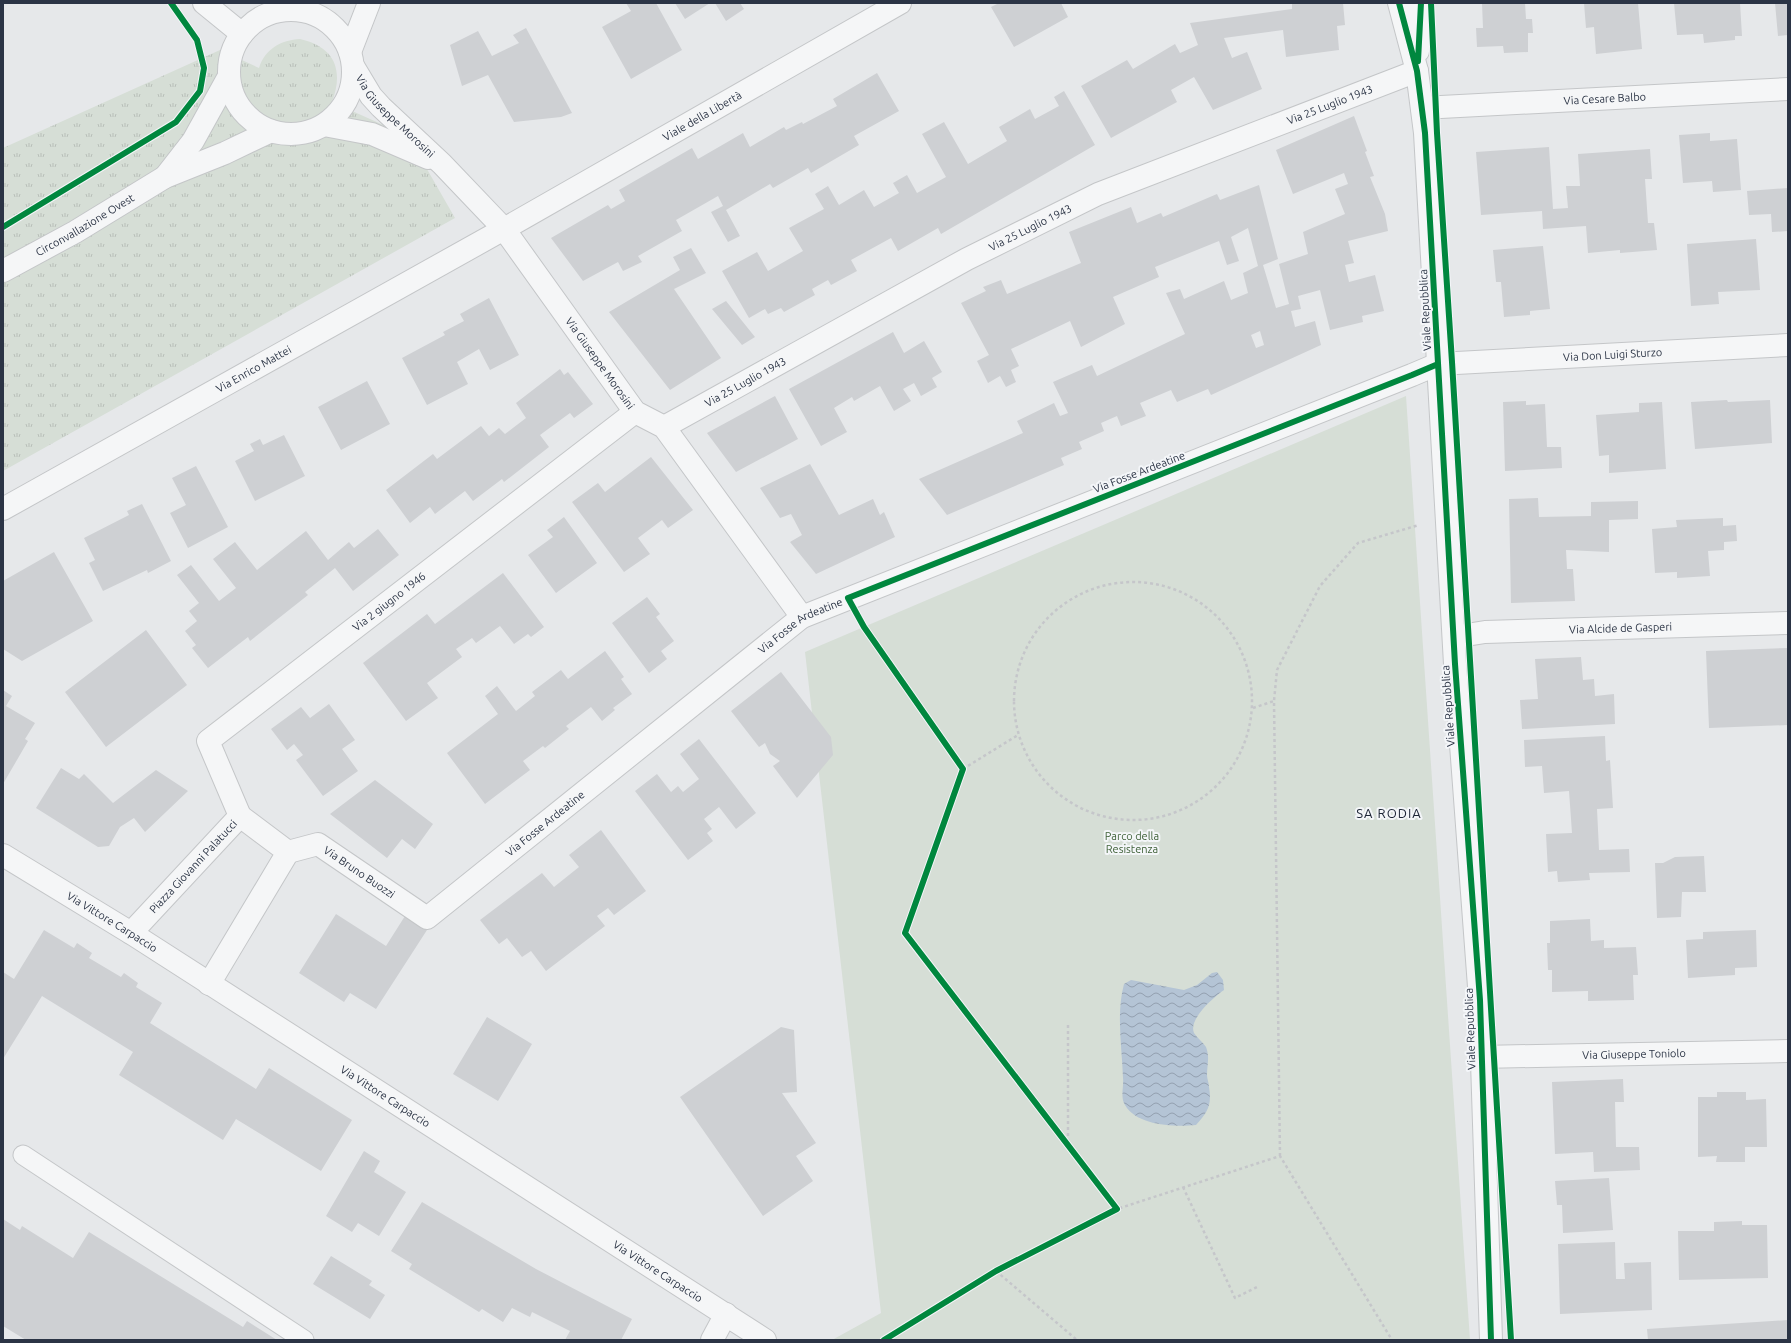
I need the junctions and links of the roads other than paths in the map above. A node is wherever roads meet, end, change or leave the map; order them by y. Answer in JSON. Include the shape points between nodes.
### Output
{"nodes":[{"id":1,"x":204,"y":3,"type":"edge"},
{"id":2,"x":369,"y":3,"type":"edge"},
{"id":3,"x":900,"y":3,"type":"edge"},
{"id":4,"x":1399,"y":3,"type":"edge"},
{"id":5,"x":1421,"y":3,"type":"edge"},
{"id":6,"x":300,"y":7,"type":"edge"},
{"id":7,"x":242,"y":34,"type":"junction"},
{"id":8,"x":351,"y":59,"type":"junction"},
{"id":9,"x":1417,"y":70,"type":"junction"},
{"id":10,"x":229,"y":76,"type":"junction"},
{"id":11,"x":1788,"y":89,"type":"edge"},
{"id":12,"x":1422,"y":108,"type":"junction"},
{"id":13,"x":324,"y":125,"type":"junction"},
{"id":14,"x":271,"y":131,"type":"junction"},
{"id":15,"x":442,"y":164,"type":"junction"},
{"id":16,"x":165,"y":177,"type":"junction"},
{"id":17,"x":504,"y":229,"type":"junction"},
{"id":18,"x":3,"y":271,"type":"edge"},
{"id":19,"x":1788,"y":345,"type":"edge"},
{"id":20,"x":1438,"y":364,"type":"junction"},
{"id":21,"x":635,"y":412,"type":"junction"},
{"id":22,"x":664,"y":427,"type":"junction"},
{"id":23,"x":3,"y":509,"type":"edge"},
{"id":24,"x":802,"y":616,"type":"junction"},
{"id":25,"x":1788,"y":623,"type":"edge"},
{"id":26,"x":1454,"y":637,"type":"junction"},
{"id":27,"x":240,"y":816,"type":"junction"},
{"id":28,"x":288,"y":852,"type":"junction"},
{"id":29,"x":3,"y":855,"type":"edge"},
{"id":30,"x":427,"y":918,"type":"joint"},
{"id":31,"x":131,"y":933,"type":"junction"},
{"id":32,"x":209,"y":984,"type":"junction"},
{"id":33,"x":1788,"y":1051,"type":"edge"},
{"id":34,"x":1481,"y":1057,"type":"junction"},
{"id":35,"x":23,"y":1156,"type":"dead end"},
{"id":36,"x":726,"y":1314,"type":"junction"},
{"id":37,"x":304,"y":1340,"type":"edge"},
{"id":38,"x":712,"y":1340,"type":"edge"},
{"id":39,"x":765,"y":1340,"type":"edge"},
{"id":40,"x":1491,"y":1340,"type":"edge"}],
"edges":[{"from":1,"to":7,"type":"street"},
{"from":2,"to":8,"type":"street"},
{"from":3,"to":17,"type":"street","name":"Viale della Libertà"},
{"from":4,"to":9,"type":"street","name":"Viale Repubblica"},
{"from":5,"to":9,"type":"street","name":"Viale Repubblica"},
{"from":6,"to":7,"type":"street","via":[[266,16],[253,23]]},
{"from":6,"to":8,"type":"street","via":[[335,29],[344,40]]},
{"from":7,"to":10,"type":"street","via":[[235,47]]},
{"from":8,"to":13,"type":"street","via":[[353,79],[350,93],[344,106]]},
{"from":8,"to":15,"type":"street","name":"Via Giuseppe Morosini","via":[[371,96]]},
{"from":9,"to":12,"type":"street","name":"Viale Repubblica"},
{"from":9,"to":22,"type":"street","name":"Via 25 Luglio 1943","via":[[1098,194],[967,259]]},
{"from":10,"to":14,"type":"street","via":[[238,104],[258,125]]},
{"from":10,"to":16,"type":"street","name":"Circonvallazione Ovest","via":[[193,141]]},
{"from":11,"to":12,"type":"street","name":"Via Cesare Balbo"},
{"from":12,"to":20,"type":"street","name":"Viale Repubblica"},
{"from":13,"to":14,"type":"street","via":[[298,134]]},
{"from":13,"to":15,"type":"street","name":"Via Giuseppe Morosini","via":[[372,134]]},
{"from":14,"to":16,"type":"street","name":"Circonvallazione Ovest"},
{"from":15,"to":17,"type":"street","name":"Via Giuseppe Morosini"},
{"from":16,"to":18,"type":"street","name":"Circonvallazione Ovest","via":[[75,232]]},
{"from":17,"to":21,"type":"street","name":"Via Giuseppe Morosini"},
{"from":17,"to":23,"type":"street","name":"Via Enrico Mattei"},
{"from":19,"to":20,"type":"street","name":"Via Don Luigi Sturzo"},
{"from":20,"to":24,"type":"street","name":"Via Fosse Ardeatine"},
{"from":20,"to":26,"type":"street","name":"Viale Repubblica"},
{"from":21,"to":22,"type":"street","name":"Via Giuseppe Morosini"},
{"from":21,"to":27,"type":"street","name":"Via 2 giugno 1946","via":[[208,741]]},
{"from":22,"to":24,"type":"street","name":"Via Giuseppe Morosini"},
{"from":24,"to":30,"type":"street","name":"Via Fosse Ardeatine"},
{"from":25,"to":26,"type":"street","name":"Via Alcide de Gasperi","via":[[1485,632]]},
{"from":26,"to":34,"type":"street","name":"Viale Repubblica","via":[[1480,1000]]},
{"from":27,"to":28,"type":"street","name":"Piazza Giovanni Palatucci"},
{"from":27,"to":31,"type":"street","name":"Piazza Giovanni Palatucci"},
{"from":28,"to":30,"type":"street","name":"Via Bruno Buozzi","via":[[318,844]]},
{"from":28,"to":32,"type":"street"},
{"from":29,"to":31,"type":"street","name":"Via Vittore Carpaccio"},
{"from":31,"to":32,"type":"street","name":"Via Vittore Carpaccio"},
{"from":32,"to":36,"type":"street","name":"Via Vittore Carpaccio"},
{"from":33,"to":34,"type":"street","name":"Via Giuseppe Toniolo"},
{"from":34,"to":40,"type":"street","name":"Viale Repubblica"},
{"from":35,"to":37,"type":"lane"},
{"from":36,"to":38,"type":"street"},
{"from":36,"to":39,"type":"street","name":"Via Vittore Carpaccio"}]}
